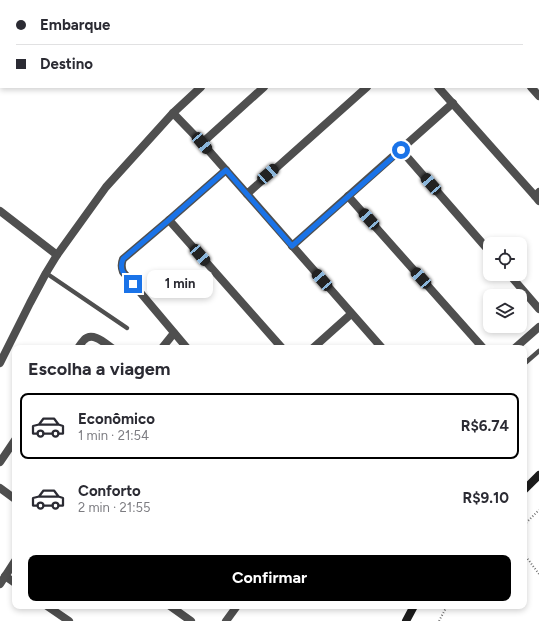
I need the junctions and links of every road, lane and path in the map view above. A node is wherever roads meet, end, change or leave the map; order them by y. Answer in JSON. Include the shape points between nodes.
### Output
{"nodes":[{"id":1,"x":200,"y":88,"type":"edge"},
{"id":2,"x":263,"y":88,"type":"edge"},
{"id":3,"x":366,"y":88,"type":"edge"},
{"id":4,"x":439,"y":88,"type":"edge"},
{"id":5,"x":532,"y":88,"type":"edge"},
{"id":6,"x":539,"y":96,"type":"edge"},
{"id":7,"x":453,"y":103,"type":"junction"},
{"id":8,"x":173,"y":113,"type":"junction"},
{"id":9,"x":202,"y":143,"type":"junction"},
{"id":10,"x":401,"y":150,"type":"junction"},
{"id":11,"x":226,"y":170,"type":"junction"},
{"id":12,"x":247,"y":194,"type":"junction"},
{"id":13,"x":348,"y":196,"type":"junction"},
{"id":14,"x":538,"y":196,"type":"edge"},
{"id":15,"x":0,"y":211,"type":"edge"},
{"id":16,"x":169,"y":220,"type":"junction"},
{"id":17,"x":483,"y":244,"type":"edge"},
{"id":18,"x":292,"y":246,"type":"junction"},
{"id":19,"x":57,"y":255,"type":"junction"},
{"id":20,"x":46,"y":273,"type":"junction"},
{"id":21,"x":515,"y":281,"type":"edge"},
{"id":22,"x":539,"y":309,"type":"edge"},
{"id":23,"x":352,"y":314,"type":"junction"},
{"id":24,"x":539,"y":327,"type":"edge"},
{"id":25,"x":127,"y":328,"type":"dead end"},
{"id":26,"x":174,"y":333,"type":"junction"},
{"id":27,"x":80,"y":345,"type":"edge"},
{"id":28,"x":108,"y":345,"type":"edge"},
{"id":29,"x":164,"y":345,"type":"edge"},
{"id":30,"x":184,"y":345,"type":"edge"},
{"id":31,"x":279,"y":345,"type":"edge"},
{"id":32,"x":316,"y":345,"type":"edge"},
{"id":33,"x":379,"y":345,"type":"edge"},
{"id":34,"x":480,"y":345,"type":"edge"},
{"id":35,"x":518,"y":345,"type":"edge"},
{"id":36,"x":538,"y":352,"type":"edge"},
{"id":37,"x":527,"y":361,"type":"edge"},
{"id":38,"x":0,"y":363,"type":"edge"},
{"id":39,"x":12,"y":444,"type":"edge"},
{"id":40,"x":0,"y":462,"type":"edge"},
{"id":41,"x":539,"y":475,"type":"edge"},
{"id":42,"x":527,"y":487,"type":"edge"},
{"id":43,"x":0,"y":488,"type":"edge"},
{"id":44,"x":12,"y":497,"type":"edge"},
{"id":45,"x":539,"y":510,"type":"edge"},
{"id":46,"x":527,"y":522,"type":"edge"},
{"id":47,"x":527,"y":558,"type":"edge"},
{"id":48,"x":12,"y":566,"type":"edge"},
{"id":49,"x":539,"y":574,"type":"edge"},
{"id":50,"x":5,"y":576,"type":"junction"},
{"id":51,"x":12,"y":581,"type":"edge"},
{"id":52,"x":0,"y":584,"type":"edge"},
{"id":53,"x":51,"y":609,"type":"edge"},
{"id":54,"x":174,"y":609,"type":"edge"},
{"id":55,"x":234,"y":609,"type":"edge"},
{"id":56,"x":412,"y":609,"type":"edge"},
{"id":57,"x":445,"y":609,"type":"edge"},
{"id":58,"x":69,"y":621,"type":"edge"},
{"id":59,"x":191,"y":621,"type":"edge"},
{"id":60,"x":226,"y":621,"type":"edge"},
{"id":61,"x":406,"y":621,"type":"edge"},
{"id":62,"x":438,"y":621,"type":"edge"}],
"edges":[{"from":1,"to":8,"type":"street"},
{"from":2,"to":9,"type":"street"},
{"from":3,"to":12,"type":"street"},
{"from":4,"to":7,"type":"street"},
{"from":5,"to":6,"type":"street"},
{"from":7,"to":10,"type":"street"},
{"from":7,"to":14,"type":"street"},
{"from":8,"to":9,"type":"street"},
{"from":8,"to":19,"type":"street","via":[[106,187]]},
{"from":9,"to":11,"type":"street"},
{"from":10,"to":13,"type":"street"},
{"from":10,"to":17,"type":"street"},
{"from":11,"to":12,"type":"street"},
{"from":11,"to":16,"type":"street"},
{"from":12,"to":18,"type":"street"},
{"from":13,"to":18,"type":"street"},
{"from":13,"to":34,"type":"street"},
{"from":15,"to":19,"type":"street"},
{"from":16,"to":26,"type":"street","via":[[123,259],[121,267]]},
{"from":16,"to":31,"type":"street"},
{"from":18,"to":23,"type":"street"},
{"from":19,"to":20,"type":"street"},
{"from":20,"to":25,"type":"lane"},
{"from":20,"to":38,"type":"street"},
{"from":21,"to":22,"type":"street"},
{"from":23,"to":32,"type":"street"},
{"from":23,"to":33,"type":"street"},
{"from":24,"to":35,"type":"street"},
{"from":26,"to":29,"type":"street"},
{"from":26,"to":30,"type":"street"},
{"from":27,"to":28,"type":"street","via":[[84,339],[93,337]]},
{"from":36,"to":37,"type":"lane"},
{"from":39,"to":40,"type":"street"},
{"from":41,"to":42,"type":"main road"},
{"from":43,"to":44,"type":"street"},
{"from":45,"to":46,"type":"path"},
{"from":47,"to":49,"type":"path"},
{"from":48,"to":50,"type":"street"},
{"from":50,"to":51,"type":"street"},
{"from":50,"to":52,"type":"street"},
{"from":53,"to":58,"type":"street"},
{"from":54,"to":59,"type":"street"},
{"from":55,"to":60,"type":"street"},
{"from":56,"to":61,"type":"main road"},
{"from":57,"to":62,"type":"path"}]}
